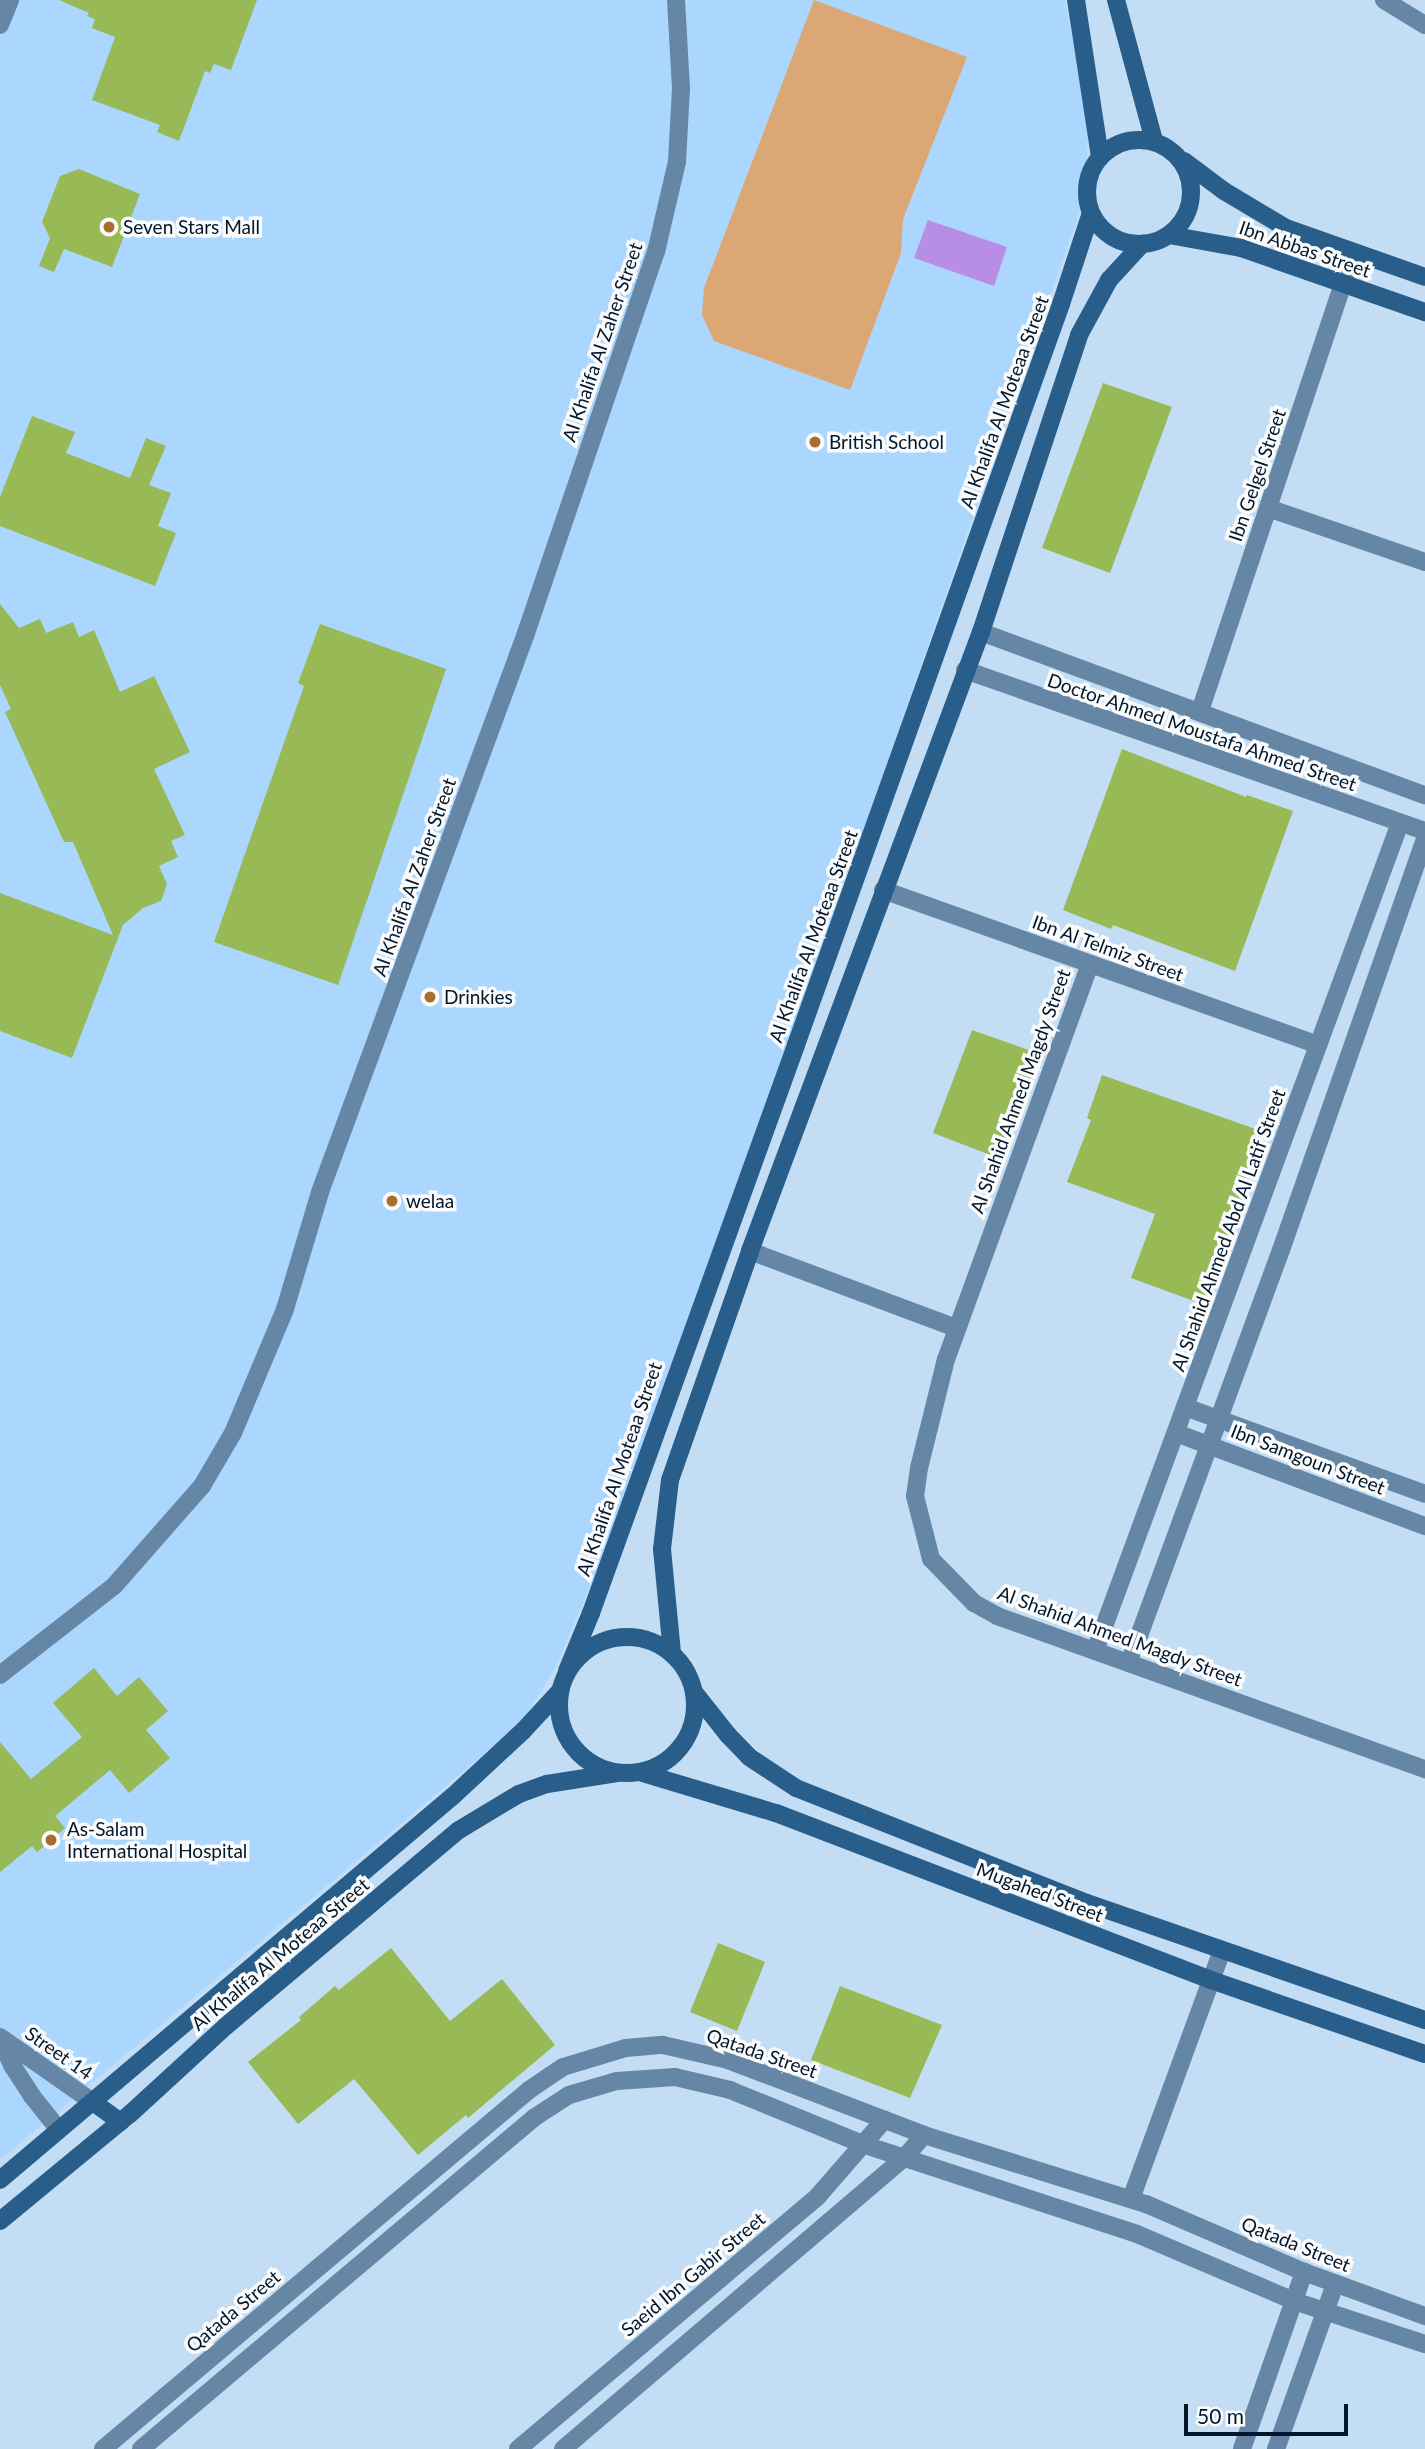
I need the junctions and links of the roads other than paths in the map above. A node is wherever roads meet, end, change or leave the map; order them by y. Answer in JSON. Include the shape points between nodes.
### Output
{"nodes":[{"id":1,"x":10,"y":0,"type":"edge"},
{"id":2,"x":676,"y":0,"type":"edge"},
{"id":3,"x":1076,"y":0,"type":"edge"},
{"id":4,"x":1116,"y":0,"type":"edge"},
{"id":5,"x":1384,"y":0,"type":"edge"},
{"id":6,"x":0,"y":25,"type":"edge"},
{"id":7,"x":1425,"y":25,"type":"edge"},
{"id":8,"x":1154,"y":141,"type":"junction"},
{"id":9,"x":1100,"y":158,"type":"junction"},
{"id":10,"x":1180,"y":158,"type":"junction"},
{"id":11,"x":1091,"y":213,"type":"junction"},
{"id":12,"x":1169,"y":235,"type":"junction"},
{"id":13,"x":1142,"y":244,"type":"junction"},
{"id":14,"x":1353,"y":253,"type":"junction"},
{"id":15,"x":1425,"y":277,"type":"edge"},
{"id":16,"x":1343,"y":284,"type":"junction"},
{"id":17,"x":1425,"y":312,"type":"edge"},
{"id":18,"x":1268,"y":508,"type":"junction"},
{"id":19,"x":1425,"y":562,"type":"edge"},
{"id":20,"x":981,"y":632,"type":"junction"},
{"id":21,"x":965,"y":670,"type":"junction"},
{"id":22,"x":1200,"y":711,"type":"junction"},
{"id":23,"x":1425,"y":796,"type":"edge"},
{"id":24,"x":1400,"y":823,"type":"junction"},
{"id":25,"x":1425,"y":831,"type":"edge"},
{"id":26,"x":1425,"y":839,"type":"edge"},
{"id":27,"x":883,"y":890,"type":"junction"},
{"id":28,"x":1090,"y":964,"type":"junction"},
{"id":29,"x":1318,"y":1045,"type":"junction"},
{"id":30,"x":750,"y":1251,"type":"junction"},
{"id":31,"x":956,"y":1328,"type":"junction"},
{"id":32,"x":675,"y":1375,"type":"junction"},
{"id":33,"x":702,"y":1385,"type":"junction"},
{"id":34,"x":1185,"y":1407,"type":"junction"},
{"id":35,"x":1220,"y":1420,"type":"junction"},
{"id":36,"x":1176,"y":1433,"type":"junction"},
{"id":37,"x":1210,"y":1445,"type":"junction"},
{"id":38,"x":1425,"y":1494,"type":"edge"},
{"id":39,"x":1425,"y":1525,"type":"edge"},
{"id":40,"x":1095,"y":1651,"type":"junction"},
{"id":41,"x":672,"y":1653,"type":"junction"},
{"id":42,"x":1129,"y":1663,"type":"junction"},
{"id":43,"x":566,"y":1671,"type":"junction"},
{"id":44,"x":0,"y":1675,"type":"edge"},
{"id":45,"x":559,"y":1692,"type":"junction"},
{"id":46,"x":694,"y":1692,"type":"junction"},
{"id":47,"x":1425,"y":1769,"type":"edge"},
{"id":48,"x":639,"y":1772,"type":"junction"},
{"id":49,"x":617,"y":1773,"type":"junction"},
{"id":50,"x":1222,"y":1951,"type":"junction"},
{"id":51,"x":1211,"y":1980,"type":"junction"},
{"id":52,"x":1425,"y":2020,"type":"edge"},
{"id":53,"x":0,"y":2038,"type":"edge"},
{"id":54,"x":1425,"y":2054,"type":"edge"},
{"id":55,"x":93,"y":2102,"type":"junction"},
{"id":56,"x":884,"y":2120,"type":"junction"},
{"id":57,"x":121,"y":2122,"type":"junction"},
{"id":58,"x":59,"y":2130,"type":"junction"},
{"id":59,"x":924,"y":2135,"type":"junction"},
{"id":60,"x":865,"y":2145,"type":"junction"},
{"id":61,"x":80,"y":2154,"type":"junction"},
{"id":62,"x":904,"y":2158,"type":"junction"},
{"id":63,"x":0,"y":2180,"type":"edge"},
{"id":64,"x":1131,"y":2199,"type":"junction"},
{"id":65,"x":0,"y":2221,"type":"edge"},
{"id":66,"x":1106,"y":2223,"type":"junction"},
{"id":67,"x":1137,"y":2234,"type":"junction"},
{"id":68,"x":1304,"y":2272,"type":"junction"},
{"id":69,"x":1335,"y":2284,"type":"junction"},
{"id":70,"x":1294,"y":2301,"type":"junction"},
{"id":71,"x":1325,"y":2310,"type":"junction"},
{"id":72,"x":1425,"y":2315,"type":"edge"},
{"id":73,"x":1425,"y":2344,"type":"edge"},
{"id":74,"x":103,"y":2449,"type":"edge"},
{"id":75,"x":141,"y":2449,"type":"edge"},
{"id":76,"x":518,"y":2449,"type":"edge"},
{"id":77,"x":563,"y":2449,"type":"edge"},
{"id":78,"x":1242,"y":2449,"type":"edge"},
{"id":79,"x":1276,"y":2449,"type":"edge"}],
"edges":[{"from":1,"to":6,"type":"street"},
{"from":2,"to":44,"type":"street","name":"Al Khalifa Al Zaher Street","via":[[681,89],[677,162],[656,252],[525,636],[320,1192],[285,1309],[233,1433],[202,1486],[114,1586]]},
{"from":3,"to":9,"type":"street"},
{"from":4,"to":8,"type":"street"},
{"from":5,"to":7,"type":"street"},
{"from":8,"to":9,"type":"street","via":[[1126,140]]},
{"from":8,"to":10,"type":"street"},
{"from":9,"to":11,"type":"street","via":[[1088,176]]},
{"from":10,"to":12,"type":"street","via":[[1192,190],[1182,223]]},
{"from":10,"to":14,"type":"street","name":"Ibn Abbas Street","via":[[1286,228]]},
{"from":11,"to":13,"type":"street","via":[[1106,233],[1123,242]]},
{"from":11,"to":32,"type":"street","name":"Al Khalifa Al Moteaa Street"},
{"from":12,"to":13,"type":"street"},
{"from":12,"to":16,"type":"street","name":"Ibn Abbas Street","via":[[1241,248]]},
{"from":13,"to":20,"type":"street","via":[[1109,280],[1079,335]]},
{"from":14,"to":15,"type":"street","name":"Ibn Abbas Street"},
{"from":14,"to":16,"type":"street","name":"Ibn Gelgel Street"},
{"from":16,"to":17,"type":"street","name":"Ibn Abbas Street"},
{"from":16,"to":18,"type":"street","name":"Ibn Gelgel Street"},
{"from":18,"to":19,"type":"street"},
{"from":18,"to":22,"type":"street","name":"Ibn Gelgel Street"},
{"from":20,"to":21,"type":"street"},
{"from":20,"to":22,"type":"street","name":"Doctor Ahmed Moustafa Ahmed Street"},
{"from":21,"to":24,"type":"street","name":"Doctor Ahmed Moustafa Ahmed Street"},
{"from":21,"to":27,"type":"street"},
{"from":22,"to":23,"type":"street","name":"Doctor Ahmed Moustafa Ahmed Street"},
{"from":24,"to":25,"type":"street","name":"Doctor Ahmed Moustafa Ahmed Street"},
{"from":24,"to":29,"type":"street","name":"Al Shahid Ahmed Abd Al Latif Street"},
{"from":26,"to":35,"type":"street"},
{"from":27,"to":28,"type":"street","name":"Ibn Al Telmiz Street"},
{"from":27,"to":30,"type":"street"},
{"from":28,"to":29,"type":"street","name":"Ibn Al Telmiz Street"},
{"from":28,"to":31,"type":"street","name":"Al Shahid Ahmed Magdy Street"},
{"from":29,"to":34,"type":"street","name":"Al Shahid Ahmed Abd Al Latif Street"},
{"from":30,"to":31,"type":"street"},
{"from":30,"to":33,"type":"street"},
{"from":31,"to":40,"type":"street","name":"Al Shahid Ahmed Magdy Street","via":[[915,1496],[930,1559],[974,1603],[997,1616]]},
{"from":32,"to":33,"type":"street"},
{"from":32,"to":43,"type":"street","name":"Al Khalifa Al Moteaa Street"},
{"from":33,"to":41,"type":"street","via":[[670,1480],[663,1516]]},
{"from":34,"to":35,"type":"street","name":"Ibn Samgoun Street"},
{"from":34,"to":36,"type":"street","name":"Al Shahid Ahmed Abd Al Latif Street"},
{"from":35,"to":37,"type":"street"},
{"from":35,"to":38,"type":"street","name":"Ibn Samgoun Street"},
{"from":36,"to":37,"type":"street","name":"Ibn Samgoun Street"},
{"from":36,"to":40,"type":"street","name":"Al Shahid Ahmed Abd Al Latif Street"},
{"from":37,"to":39,"type":"street","name":"Ibn Samgoun Street"},
{"from":37,"to":42,"type":"street"},
{"from":40,"to":42,"type":"street","name":"Al Shahid Ahmed Magdy Street"},
{"from":41,"to":43,"type":"street","via":[[651,1640],[627,1636],[603,1640],[582,1653]]},
{"from":41,"to":46,"type":"street"},
{"from":42,"to":47,"type":"street","name":"Al Shahid Ahmed Magdy Street"},
{"from":43,"to":45,"type":"street"},
{"from":45,"to":49,"type":"street","via":[[559,1714],[571,1744],[596,1766]]},
{"from":45,"to":55,"type":"street","name":"Al Khalifa Al Moteaa Street","via":[[453,1796]]},
{"from":46,"to":48,"type":"street","via":[[692,1724],[676,1752]]},
{"from":46,"to":50,"type":"street","name":"Mugahed Street","via":[[749,1757],[796,1788]]},
{"from":48,"to":49,"type":"street"},
{"from":48,"to":51,"type":"street","name":"Mugahed Street","via":[[776,1814]]},
{"from":49,"to":57,"type":"street","name":"Al Khalifa Al Moteaa Street","via":[[547,1784],[519,1794],[459,1830],[226,2026]]},
{"from":50,"to":51,"type":"street"},
{"from":50,"to":52,"type":"street","name":"Mugahed Street"},
{"from":51,"to":54,"type":"street","name":"Mugahed Street"},
{"from":51,"to":64,"type":"street"},
{"from":53,"to":55,"type":"street","name":"Street 14"},
{"from":53,"to":58,"type":"street","name":"Street 14","via":[[18,2075]]},
{"from":55,"to":57,"type":"street"},
{"from":55,"to":58,"type":"street","name":"Al Khalifa Al Moteaa Street"},
{"from":56,"to":59,"type":"street","name":"Qatada Street"},
{"from":56,"to":60,"type":"street","name":"Saeid Ibn Gabir Street"},
{"from":56,"to":74,"type":"street","name":"Qatada Street","via":[[728,2060],[663,2045],[626,2048],[564,2067],[530,2090]]},
{"from":57,"to":61,"type":"street","name":"Al Khalifa Al Moteaa Street"},
{"from":58,"to":61,"type":"street"},
{"from":58,"to":63,"type":"street","name":"Al Khalifa Al Moteaa Street"},
{"from":59,"to":62,"type":"street"},
{"from":59,"to":64,"type":"street","name":"Qatada Street"},
{"from":60,"to":62,"type":"street"},
{"from":60,"to":75,"type":"street","via":[[730,2090],[675,2077],[617,2081],[569,2095],[535,2117]]},
{"from":60,"to":76,"type":"street","name":"Saeid Ibn Gabir Street","via":[[818,2196]]},
{"from":61,"to":65,"type":"street","name":"Al Khalifa Al Moteaa Street"},
{"from":62,"to":66,"type":"street"},
{"from":62,"to":77,"type":"street"},
{"from":64,"to":66,"type":"street"},
{"from":64,"to":67,"type":"street"},
{"from":64,"to":68,"type":"street","name":"Qatada Street"},
{"from":66,"to":67,"type":"street"},
{"from":67,"to":70,"type":"street"},
{"from":68,"to":69,"type":"street","name":"Qatada Street"},
{"from":68,"to":70,"type":"street"},
{"from":69,"to":71,"type":"street"},
{"from":69,"to":72,"type":"street","name":"Qatada Street"},
{"from":70,"to":71,"type":"street"},
{"from":70,"to":78,"type":"street"},
{"from":71,"to":73,"type":"street"},
{"from":71,"to":79,"type":"street"}]}
